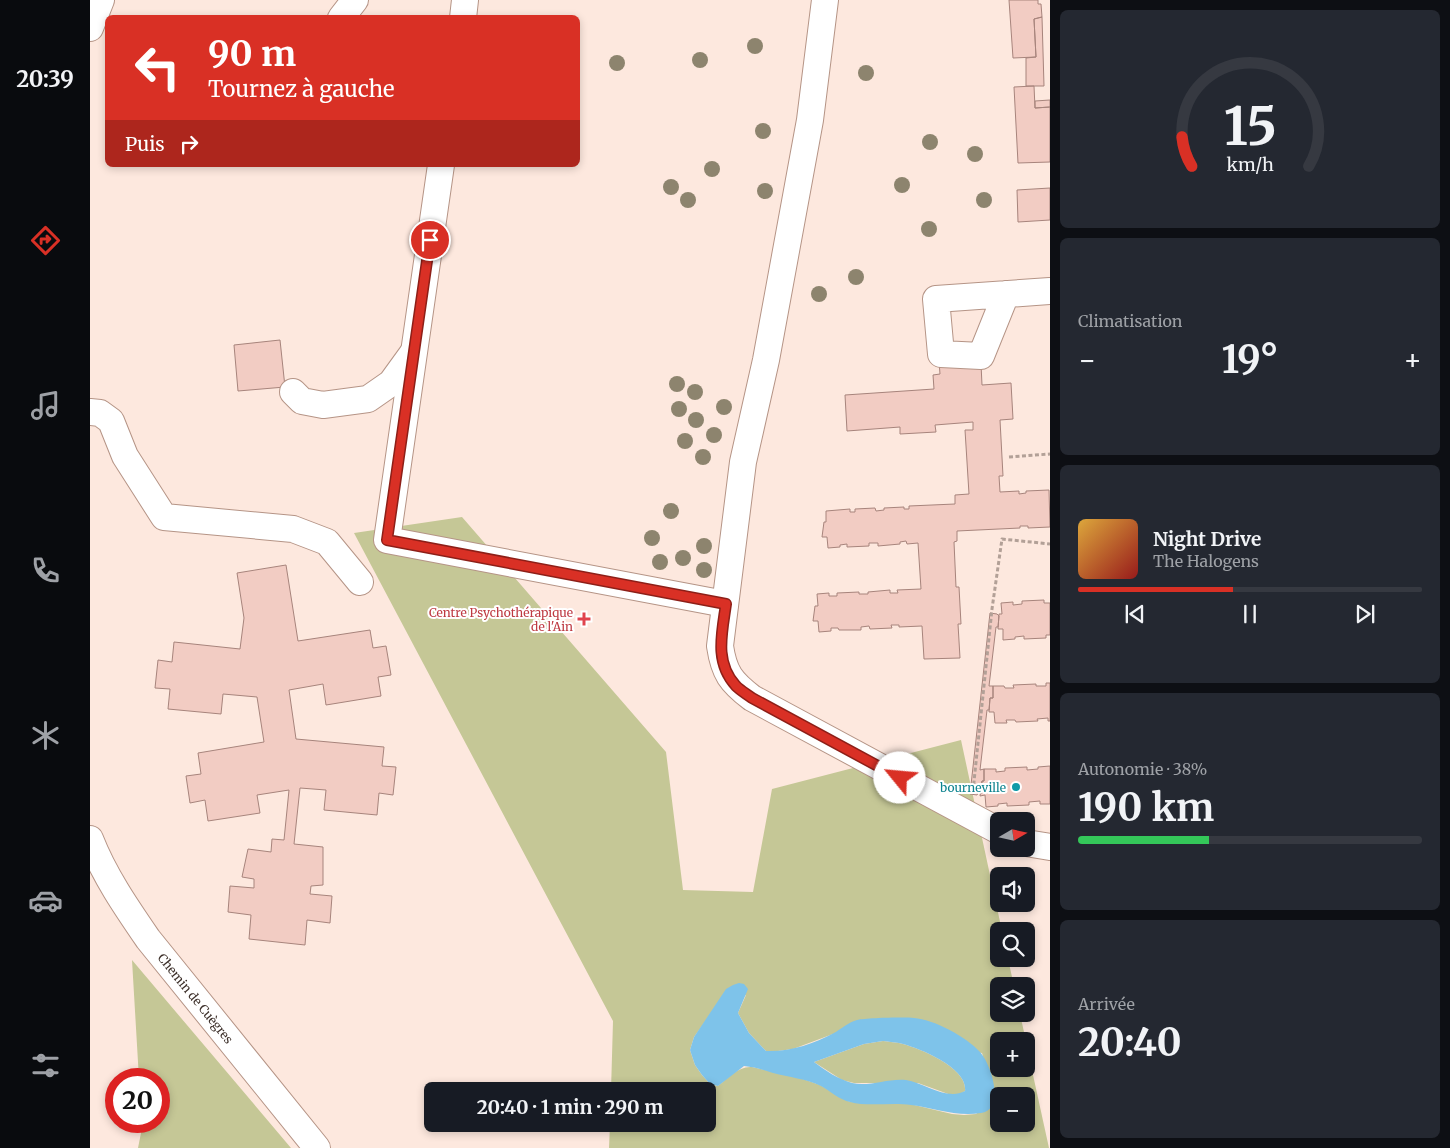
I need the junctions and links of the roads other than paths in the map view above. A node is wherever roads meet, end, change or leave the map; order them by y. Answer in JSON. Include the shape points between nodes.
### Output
{"nodes":[{"id":1,"x":102,"y":0,"type":"edge"},
{"id":2,"x":355,"y":0,"type":"edge"},
{"id":3,"x":465,"y":0,"type":"edge"},
{"id":4,"x":825,"y":0,"type":"edge"},
{"id":5,"x":343,"y":15,"type":"edge"},
{"id":6,"x":463,"y":15,"type":"edge"},
{"id":7,"x":90,"y":28,"type":"edge"},
{"id":8,"x":441,"y":167,"type":"edge"},
{"id":9,"x":1050,"y":291,"type":"edge"},
{"id":10,"x":1006,"y":294,"type":"dead end"},
{"id":11,"x":414,"y":351,"type":"junction"},
{"id":12,"x":293,"y":392,"type":"dead end"},
{"id":13,"x":90,"y":412,"type":"edge"},
{"id":14,"x":360,"y":582,"type":"dead end"},
{"id":15,"x":726,"y":604,"type":"junction"},
{"id":16,"x":990,"y":826,"type":"edge"},
{"id":17,"x":90,"y":839,"type":"edge"},
{"id":18,"x":1035,"y":845,"type":"edge"},
{"id":19,"x":1050,"y":847,"type":"edge"},
{"id":20,"x":317,"y":1148,"type":"edge"}],
"edges":[{"from":1,"to":7,"type":"street"},
{"from":2,"to":5,"type":"street"},
{"from":3,"to":6,"type":"street"},
{"from":4,"to":15,"type":"street","via":[[810,120],[766,360],[743,462]]},
{"from":8,"to":11,"type":"street"},
{"from":9,"to":10,"type":"street"},
{"from":11,"to":12,"type":"street","via":[[391,383],[368,399],[323,405],[302,401]]},
{"from":11,"to":15,"type":"street","via":[[387,540]]},
{"from":13,"to":14,"type":"street","via":[[100,413],[111,421],[125,456],[164,517],[292,529],[327,542]]},
{"from":15,"to":16,"type":"street","via":[[720,646],[723,664],[736,686],[752,698]]},
{"from":17,"to":20,"type":"street","name":"Chemin de Cuègres","via":[[105,872],[148,939]]},
{"from":18,"to":19,"type":"street"}]}
